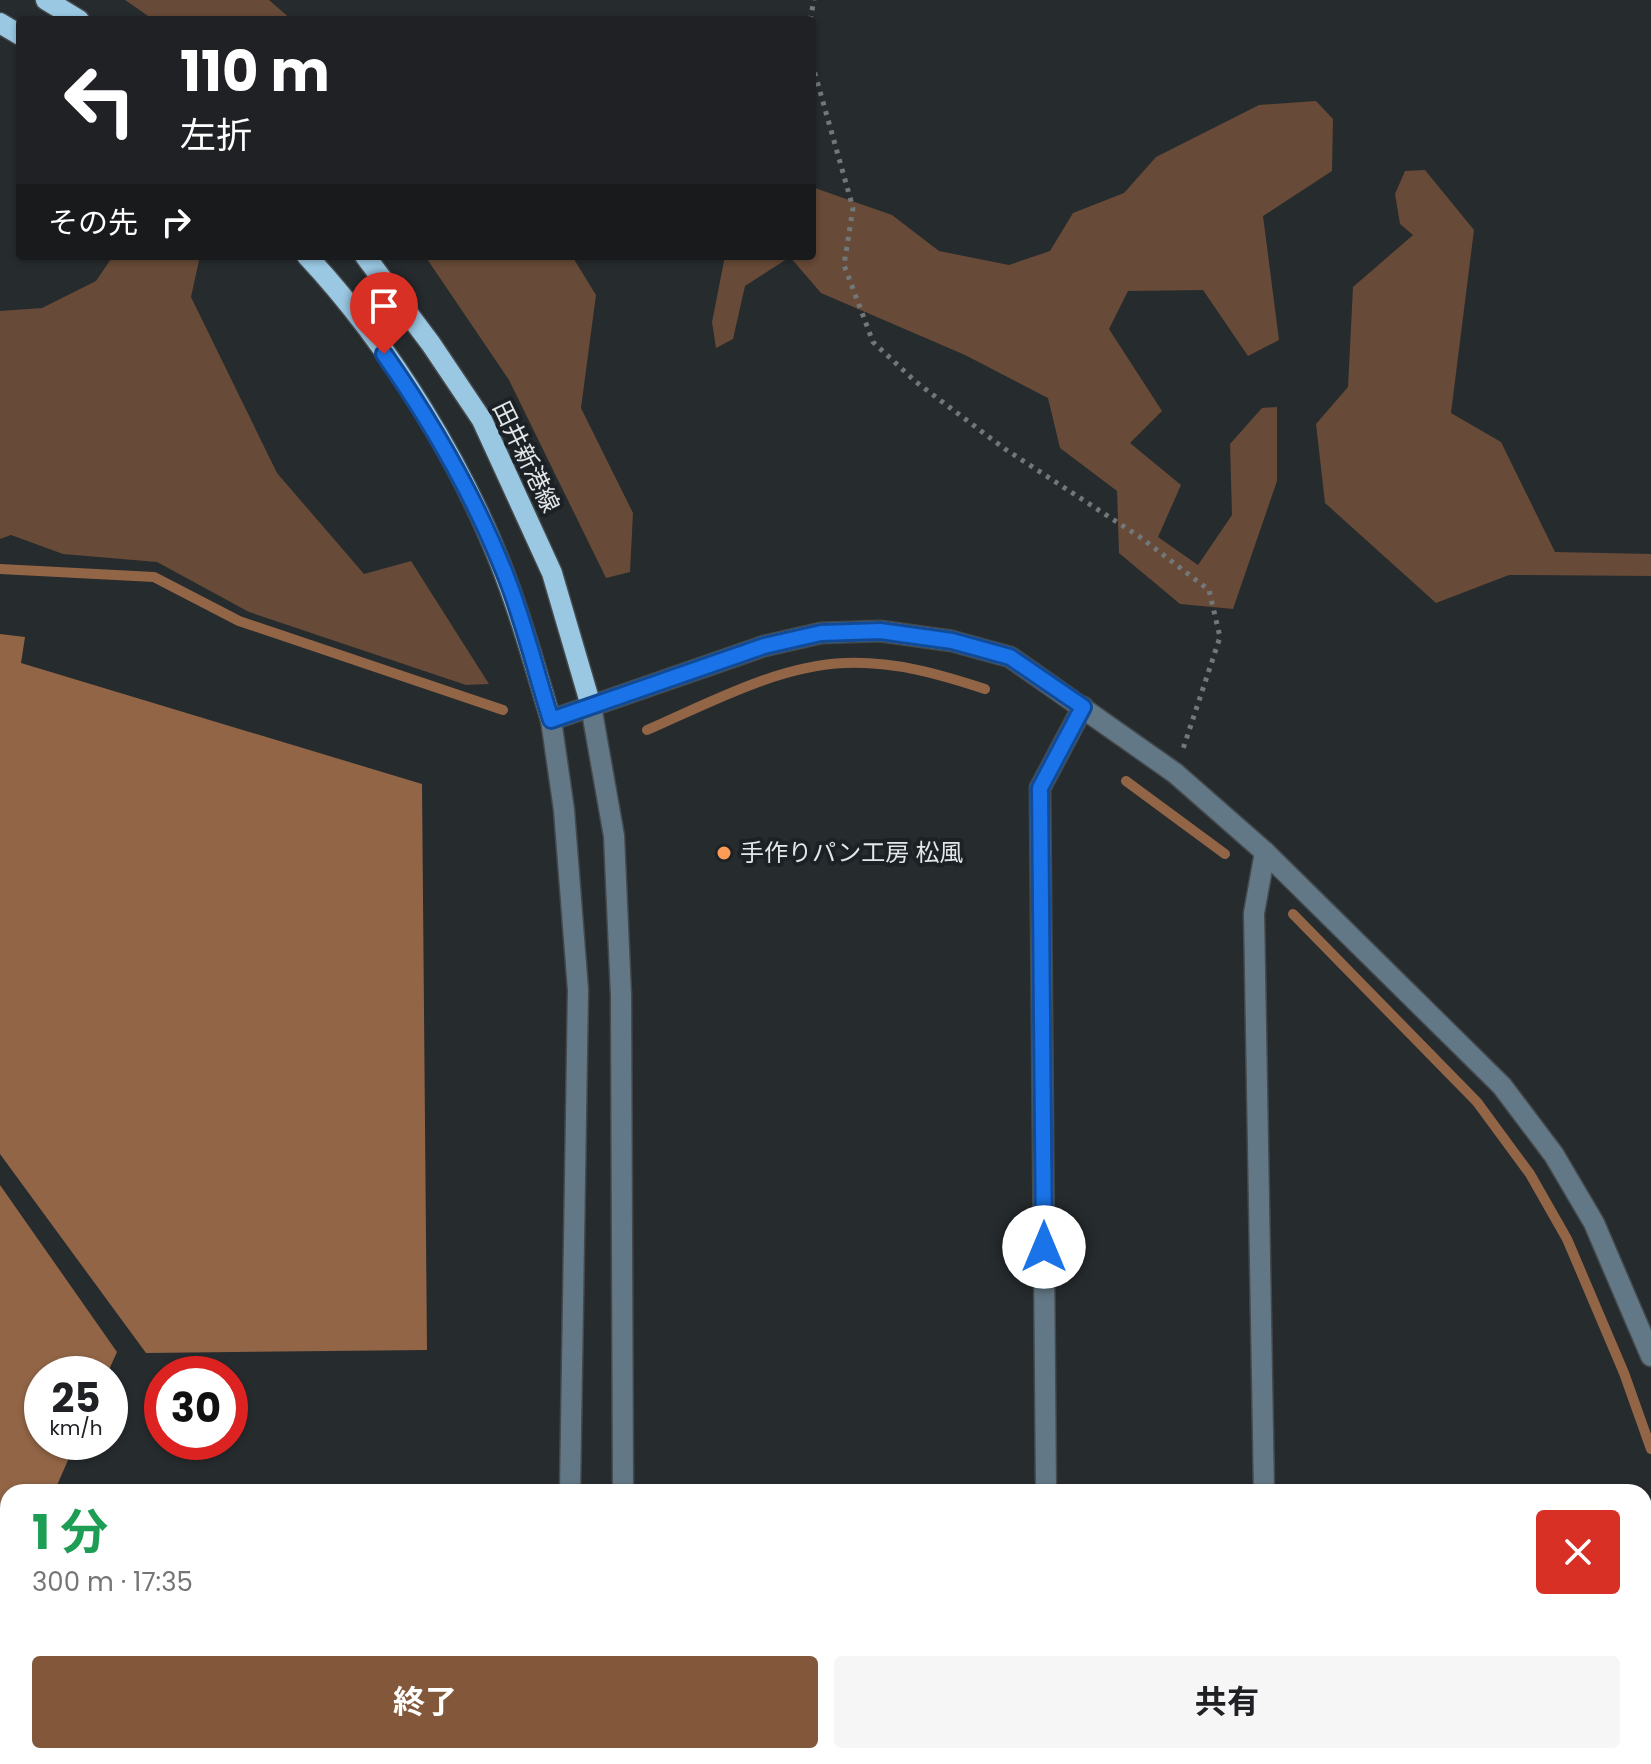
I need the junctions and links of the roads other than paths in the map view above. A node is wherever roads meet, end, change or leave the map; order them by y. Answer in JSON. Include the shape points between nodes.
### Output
{"nodes":[{"id":1,"x":46,"y":0,"type":"edge"},
{"id":2,"x":72,"y":16,"type":"edge"},
{"id":3,"x":311,"y":260,"type":"edge"},
{"id":4,"x":368,"y":260,"type":"edge"},
{"id":5,"x":591,"y":706,"type":"junction"},
{"id":6,"x":1083,"y":707,"type":"junction"},
{"id":7,"x":551,"y":720,"type":"junction"},
{"id":8,"x":1265,"y":852,"type":"junction"},
{"id":9,"x":1651,"y":1356,"type":"edge"},
{"id":10,"x":570,"y":1484,"type":"edge"},
{"id":11,"x":623,"y":1484,"type":"edge"},
{"id":12,"x":1046,"y":1484,"type":"edge"},
{"id":13,"x":1264,"y":1484,"type":"edge"}],
"edges":[{"from":1,"to":2,"type":"main road"},
{"from":3,"to":7,"type":"main road","via":[[341,292],[443,444],[507,580]]},
{"from":4,"to":5,"type":"main road","name":"田井新港線","via":[[482,420],[552,573]]},
{"from":5,"to":6,"type":"street","via":[[764,646],[821,633],[880,631],[952,641],[1010,657]]},
{"from":5,"to":7,"type":"street"},
{"from":5,"to":11,"type":"street","via":[[614,836],[621,995]]},
{"from":6,"to":8,"type":"street","via":[[1175,773]]},
{"from":6,"to":12,"type":"street","via":[[1040,788]]},
{"from":7,"to":10,"type":"street","via":[[578,990]]},
{"from":8,"to":9,"type":"street","via":[[1502,1086],[1554,1155],[1594,1223]]},
{"from":8,"to":13,"type":"street","via":[[1254,913]]}]}
